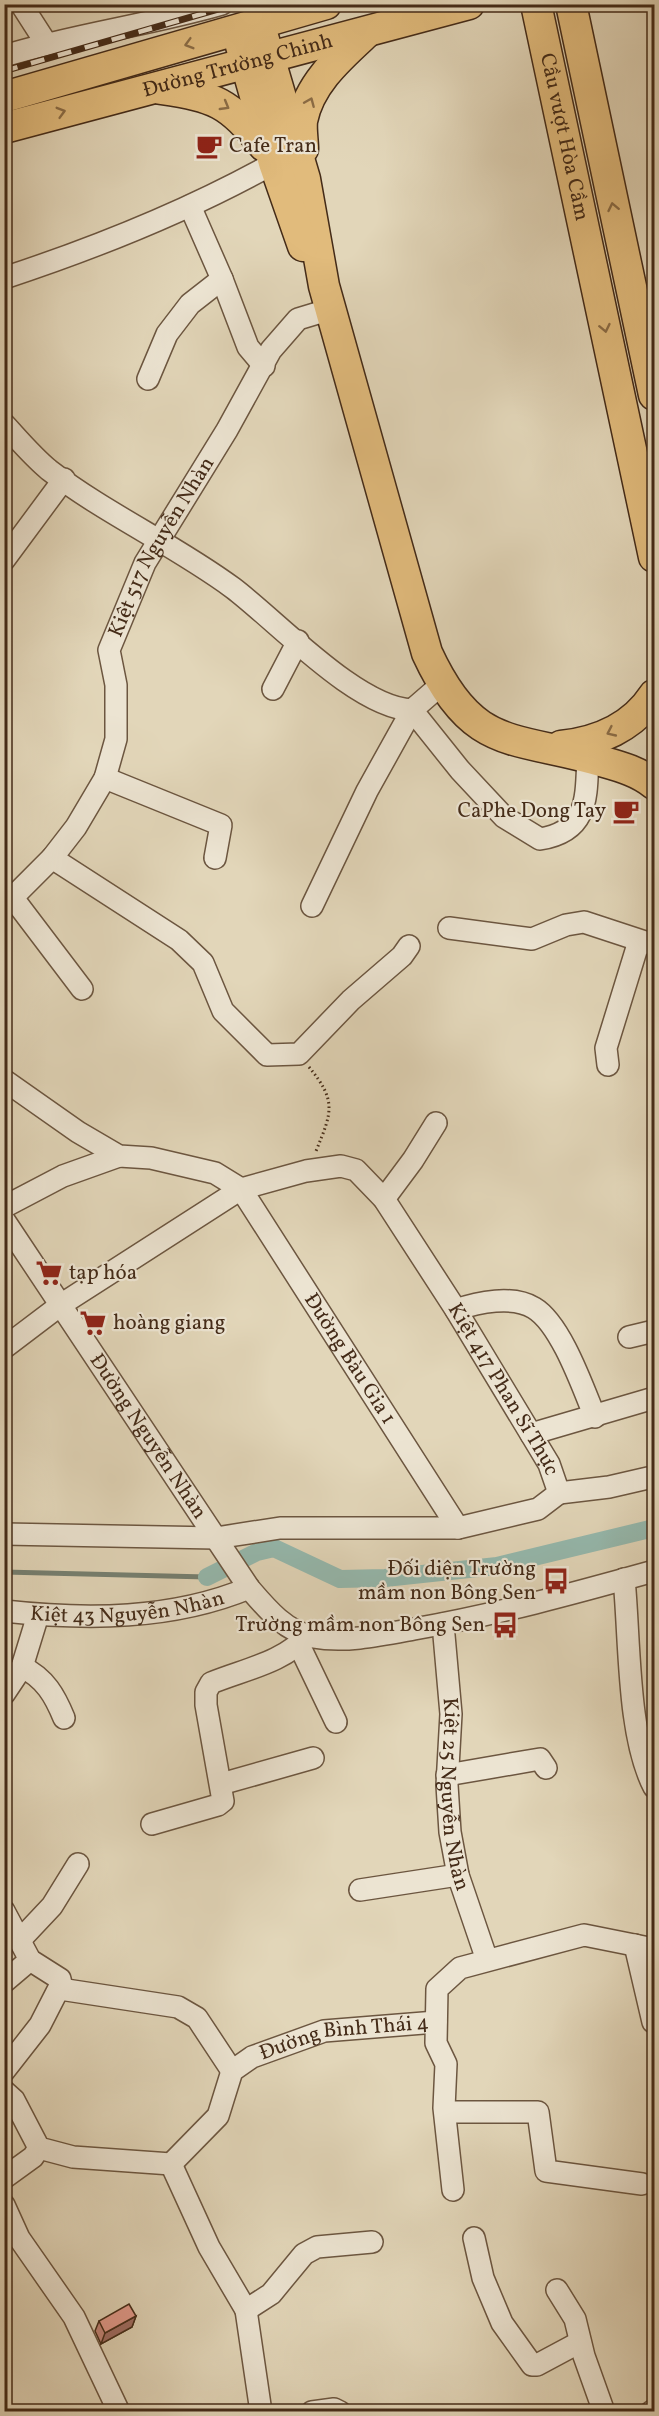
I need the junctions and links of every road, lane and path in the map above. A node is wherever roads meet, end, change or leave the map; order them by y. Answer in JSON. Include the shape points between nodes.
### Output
{"nodes":[{"id":1,"x":21,"y":4,"type":"edge"},
{"id":2,"x":222,"y":4,"type":"edge"},
{"id":3,"x":326,"y":4,"type":"edge"},
{"id":4,"x":469,"y":4,"type":"edge"},
{"id":5,"x":536,"y":4,"type":"edge"},
{"id":6,"x":571,"y":4,"type":"edge"},
{"id":7,"x":248,"y":27,"type":"junction"},
{"id":8,"x":369,"y":31,"type":"junction"},
{"id":9,"x":46,"y":43,"type":"junction"},
{"id":10,"x":4,"y":56,"type":"edge"},
{"id":11,"x":257,"y":61,"type":"junction"},
{"id":12,"x":149,"y":88,"type":"junction"},
{"id":13,"x":4,"y":97,"type":"edge"},
{"id":14,"x":4,"y":128,"type":"edge"},
{"id":15,"x":273,"y":160,"type":"junction"},
{"id":16,"x":304,"y":179,"type":"junction"},
{"id":17,"x":190,"y":206,"type":"junction"},
{"id":18,"x":4,"y":278,"type":"edge"},
{"id":19,"x":222,"y":279,"type":"junction"},
{"id":20,"x":328,"y":297,"type":"junction"},
{"id":21,"x":264,"y":366,"type":"junction"},
{"id":22,"x":148,"y":379,"type":"dead end"},
{"id":23,"x":654,"y":395,"type":"edge"},
{"id":24,"x":4,"y":424,"type":"edge"},
{"id":25,"x":64,"y":479,"type":"junction"},
{"id":26,"x":158,"y":539,"type":"junction"},
{"id":27,"x":654,"y":557,"type":"edge"},
{"id":28,"x":4,"y":560,"type":"edge"},
{"id":29,"x":298,"y":641,"type":"junction"},
{"id":30,"x":442,"y":684,"type":"junction"},
{"id":31,"x":273,"y":689,"type":"dead end"},
{"id":32,"x":654,"y":695,"type":"edge"},
{"id":33,"x":412,"y":710,"type":"junction"},
{"id":34,"x":543,"y":749,"type":"junction"},
{"id":35,"x":588,"y":755,"type":"junction"},
{"id":36,"x":105,"y":778,"type":"junction"},
{"id":37,"x":654,"y":784,"type":"edge"},
{"id":38,"x":216,"y":858,"type":"dead end"},
{"id":39,"x":51,"y":860,"type":"junction"},
{"id":40,"x":9,"y":902,"type":"edge"},
{"id":41,"x":312,"y":906,"type":"dead end"},
{"id":42,"x":449,"y":927,"type":"dead end"},
{"id":43,"x":647,"y":943,"type":"edge"},
{"id":44,"x":409,"y":946,"type":"dead end"},
{"id":45,"x":82,"y":989,"type":"dead end"},
{"id":46,"x":608,"y":1065,"type":"dead end"},
{"id":47,"x":4,"y":1080,"type":"edge"},
{"id":48,"x":435,"y":1123,"type":"dead end"},
{"id":49,"x":119,"y":1156,"type":"junction"},
{"id":50,"x":241,"y":1189,"type":"junction"},
{"id":51,"x":384,"y":1199,"type":"junction"},
{"id":52,"x":4,"y":1207,"type":"edge"},
{"id":53,"x":4,"y":1220,"type":"edge"},
{"id":54,"x":62,"y":1304,"type":"junction"},
{"id":55,"x":456,"y":1310,"type":"junction"},
{"id":56,"x":654,"y":1331,"type":"edge"},
{"id":57,"x":629,"y":1336,"type":"dead end"},
{"id":58,"x":4,"y":1348,"type":"edge"},
{"id":59,"x":654,"y":1398,"type":"edge"},
{"id":60,"x":595,"y":1417,"type":"junction"},
{"id":61,"x":531,"y":1434,"type":"junction"},
{"id":62,"x":648,"y":1478,"type":"dead end"},
{"id":63,"x":559,"y":1493,"type":"junction"},
{"id":64,"x":458,"y":1528,"type":"junction"},
{"id":65,"x":4,"y":1534,"type":"edge"},
{"id":66,"x":220,"y":1545,"type":"junction"},
{"id":67,"x":654,"y":1570,"type":"edge"},
{"id":68,"x":624,"y":1579,"type":"junction"},
{"id":69,"x":246,"y":1584,"type":"junction"},
{"id":70,"x":4,"y":1611,"type":"edge"},
{"id":71,"x":38,"y":1615,"type":"junction"},
{"id":72,"x":443,"y":1624,"type":"junction"},
{"id":73,"x":303,"y":1640,"type":"junction"},
{"id":74,"x":22,"y":1667,"type":"junction"},
{"id":75,"x":4,"y":1694,"type":"edge"},
{"id":76,"x":64,"y":1718,"type":"dead end"},
{"id":77,"x":336,"y":1722,"type":"dead end"},
{"id":78,"x":313,"y":1758,"type":"dead end"},
{"id":79,"x":546,"y":1768,"type":"dead end"},
{"id":80,"x":447,"y":1775,"type":"junction"},
{"id":81,"x":654,"y":1787,"type":"edge"},
{"id":82,"x":222,"y":1792,"type":"junction"},
{"id":83,"x":152,"y":1824,"type":"dead end"},
{"id":84,"x":78,"y":1864,"type":"dead end"},
{"id":85,"x":458,"y":1875,"type":"junction"},
{"id":86,"x":360,"y":1890,"type":"dead end"},
{"id":87,"x":4,"y":1911,"type":"edge"},
{"id":88,"x":20,"y":1941,"type":"junction"},
{"id":89,"x":645,"y":1947,"type":"edge"},
{"id":90,"x":30,"y":1960,"type":"junction"},
{"id":91,"x":487,"y":1960,"type":"junction"},
{"id":92,"x":4,"y":1982,"type":"edge"},
{"id":93,"x":60,"y":1989,"type":"junction"},
{"id":94,"x":436,"y":2022,"type":"junction"},
{"id":95,"x":653,"y":2022,"type":"edge"},
{"id":96,"x":4,"y":2071,"type":"edge"},
{"id":97,"x":232,"y":2071,"type":"junction"},
{"id":98,"x":4,"y":2091,"type":"edge"},
{"id":99,"x":445,"y":2112,"type":"junction"},
{"id":100,"x":39,"y":2148,"type":"junction"},
{"id":101,"x":171,"y":2164,"type":"junction"},
{"id":102,"x":4,"y":2178,"type":"edge"},
{"id":103,"x":642,"y":2184,"type":"dead end"},
{"id":104,"x":453,"y":2190,"type":"dead end"},
{"id":105,"x":4,"y":2205,"type":"edge"},
{"id":106,"x":474,"y":2238,"type":"dead end"},
{"id":107,"x":372,"y":2242,"type":"dead end"},
{"id":108,"x":557,"y":2290,"type":"dead end"},
{"id":109,"x":246,"y":2310,"type":"junction"},
{"id":110,"x":580,"y":2342,"type":"junction"},
{"id":111,"x":119,"y":2412,"type":"edge"},
{"id":112,"x":261,"y":2412,"type":"edge"},
{"id":113,"x":312,"y":2412,"type":"edge"},
{"id":114,"x":340,"y":2412,"type":"edge"},
{"id":115,"x":604,"y":2412,"type":"edge"}],
"edges":[{"from":1,"to":9,"type":"street"},
{"from":2,"to":9,"type":"street","via":[[178,17]]},
{"from":3,"to":7,"type":"highway","name":"Đường Trường Chinh"},
{"from":4,"to":8,"type":"highway","name":"Đường Trường Chinh"},
{"from":5,"to":27,"type":"highway","name":"Cầu vượt Hòa Cầm","one_way":true},
{"from":23,"to":6,"type":"highway","name":"Cầu vượt Hòa Cầm","one_way":true},
{"from":7,"to":11,"type":"highway"},
{"from":7,"to":13,"type":"highway","name":"Đường Trường Chinh","one_way":true},
{"from":8,"to":11,"type":"highway","name":"Đường Trường Chinh"},
{"from":16,"to":8,"type":"highway","one_way":true,"via":[[302,121],[310,101],[329,68]]},
{"from":9,"to":10,"type":"street"},
{"from":11,"to":12,"type":"highway","name":"Đường Trường Chinh"},
{"from":11,"to":15,"type":"highway"},
{"from":11,"to":16,"type":"highway"},
{"from":14,"to":12,"type":"highway","name":"Đường Trường Chinh","one_way":true},
{"from":12,"to":15,"type":"highway","one_way":true,"via":[[195,94],[222,103],[245,122]]},
{"from":15,"to":17,"type":"street"},
{"from":15,"to":20,"type":"highway","via":[[303,246]]},
{"from":16,"to":20,"type":"highway"},
{"from":17,"to":18,"type":"street","via":[[67,257]]},
{"from":17,"to":19,"type":"street"},
{"from":19,"to":21,"type":"street","via":[[248,347]]},
{"from":19,"to":22,"type":"street","via":[[190,304],[167,334]]},
{"from":20,"to":21,"type":"street","name":"Kiệt 517 Nguyễn Nhàn","via":[[298,319],[271,350]]},
{"from":20,"to":30,"type":"highway","via":[[427,653]]},
{"from":21,"to":26,"type":"street","name":"Kiệt 517 Nguyễn Nhàn"},
{"from":24,"to":25,"type":"street","via":[[48,469]]},
{"from":25,"to":26,"type":"street"},
{"from":25,"to":28,"type":"street"},
{"from":26,"to":29,"type":"street","via":[[232,588]]},
{"from":26,"to":36,"type":"street","name":"Kiệt 517 Nguyễn Nhàn","via":[[108,650],[116,685],[116,739]]},
{"from":29,"to":31,"type":"street"},
{"from":29,"to":33,"type":"street","via":[[364,692],[400,710]]},
{"from":30,"to":33,"type":"street"},
{"from":30,"to":34,"type":"highway","via":[[471,719],[496,736]]},
{"from":32,"to":34,"type":"highway","one_way":true,"via":[[643,711],[618,730],[581,744]]},
{"from":33,"to":35,"type":"street","via":[[504,817],[540,839],[562,835],[580,815],[586,798]]},
{"from":33,"to":41,"type":"street","via":[[367,791]]},
{"from":34,"to":35,"type":"highway"},
{"from":35,"to":37,"type":"highway","via":[[626,768]]},
{"from":36,"to":38,"type":"street","via":[[221,825]]},
{"from":36,"to":39,"type":"street","name":"Kiệt 517 Nguyễn Nhàn"},
{"from":39,"to":40,"type":"street","name":"Kiệt 517 Nguyễn Nhàn"},
{"from":39,"to":44,"type":"street","via":[[179,940],[203,963],[223,1011],[267,1055],[299,1054]]},
{"from":40,"to":45,"type":"street"},
{"from":42,"to":43,"type":"street","via":[[532,939],[584,922]]},
{"from":43,"to":46,"type":"street","via":[[606,1048]]},
{"from":47,"to":49,"type":"street"},
{"from":48,"to":51,"type":"street"},
{"from":49,"to":50,"type":"street","via":[[151,1158],[215,1173]]},
{"from":49,"to":52,"type":"street","via":[[63,1176]]},
{"from":50,"to":51,"type":"street","name":"Kiệt 417 Phan Sĩ Thực","via":[[341,1166],[356,1170]]},
{"from":50,"to":54,"type":"street","name":"Kiệt 417 Phan Sĩ Thực"},
{"from":50,"to":64,"type":"street","name":"Đường Bàu Gia 1"},
{"from":51,"to":55,"type":"street","name":"Kiệt 417 Phan Sĩ Thực"},
{"from":53,"to":54,"type":"street","name":"Đường Nguyễn Nhàn"},
{"from":54,"to":58,"type":"street","name":"Kiệt 417 Phan Sĩ Thực"},
{"from":54,"to":66,"type":"street","name":"Đường Nguyễn Nhàn"},
{"from":55,"to":60,"type":"street","via":[[499,1301],[535,1308],[567,1352]]},
{"from":55,"to":61,"type":"street","name":"Kiệt 417 Phan Sĩ Thực"},
{"from":56,"to":57,"type":"street"},
{"from":59,"to":60,"type":"street"},
{"from":60,"to":61,"type":"street"},
{"from":61,"to":63,"type":"street","name":"Kiệt 417 Phan Sĩ Thực","via":[[549,1464]]},
{"from":62,"to":63,"type":"street"},
{"from":63,"to":64,"type":"street","name":"Kiệt 417 Phan Sĩ Thực","via":[[538,1509]]},
{"from":64,"to":66,"type":"street","name":"Kiệt 417 Phan Sĩ Thực","via":[[280,1528]]},
{"from":65,"to":66,"type":"street","name":"Kiệt 417 Phan Sĩ Thực"},
{"from":66,"to":69,"type":"street","name":"Đường Nguyễn Nhàn"},
{"from":67,"to":68,"type":"street","name":"Đường Nguyễn Nhàn"},
{"from":68,"to":72,"type":"street","name":"Đường Nguyễn Nhàn"},
{"from":68,"to":81,"type":"street","via":[[633,1699],[647,1773]]},
{"from":69,"to":71,"type":"street","name":"Kiệt 43 Nguyễn Nhàn","via":[[218,1601],[161,1611],[98,1617]]},
{"from":69,"to":73,"type":"street","name":"Đường Nguyễn Nhàn","via":[[274,1617]]},
{"from":70,"to":71,"type":"street","name":"Kiệt 43 Nguyễn Nhàn"},
{"from":71,"to":74,"type":"street"},
{"from":72,"to":73,"type":"street","name":"Đường Nguyễn Nhàn","via":[[361,1637]]},
{"from":72,"to":80,"type":"street","name":"Kiệt 25 Nguyễn Nhàn","via":[[451,1714]]},
{"from":73,"to":77,"type":"street"},
{"from":73,"to":82,"type":"street","via":[[282,1657],[211,1683],[206,1692]]},
{"from":74,"to":75,"type":"street"},
{"from":74,"to":76,"type":"street","via":[[34,1673],[54,1694]]},
{"from":78,"to":82,"type":"street"},
{"from":79,"to":80,"type":"street","via":[[540,1759]]},
{"from":80,"to":85,"type":"street","name":"Kiệt 25 Nguyễn Nhàn","via":[[450,1832]]},
{"from":82,"to":83,"type":"street","via":[[218,1805]]},
{"from":84,"to":88,"type":"street","via":[[52,1905]]},
{"from":85,"to":86,"type":"street"},
{"from":85,"to":91,"type":"street","name":"Kiệt 25 Nguyễn Nhàn"},
{"from":87,"to":88,"type":"street"},
{"from":88,"to":90,"type":"street"},
{"from":89,"to":91,"type":"street","via":[[584,1935]]},
{"from":89,"to":95,"type":"street"},
{"from":90,"to":92,"type":"street"},
{"from":90,"to":93,"type":"street","via":[[60,1979]]},
{"from":91,"to":94,"type":"street","via":[[460,1968],[436,1989]]},
{"from":93,"to":96,"type":"street","via":[[40,2025]]},
{"from":93,"to":97,"type":"street","name":"Đường Bình Thái 4","via":[[178,2007],[197,2018]]},
{"from":94,"to":97,"type":"street","name":"Đường Bình Thái 4","via":[[324,2031],[252,2057]]},
{"from":94,"to":99,"type":"street","name":"Đường Bình Thái 4","via":[[436,2043],[446,2064]]},
{"from":97,"to":101,"type":"street","name":"Đường Bình Thái 4","via":[[218,2116]]},
{"from":98,"to":100,"type":"street","via":[[14,2100]]},
{"from":99,"to":103,"type":"street","via":[[538,2112],[546,2171]]},
{"from":99,"to":104,"type":"street","name":"Đường Bình Thái 4"},
{"from":100,"to":101,"type":"street","via":[[73,2157]]},
{"from":100,"to":102,"type":"street"},
{"from":101,"to":109,"type":"street","via":[[209,2247]]},
{"from":105,"to":111,"type":"street","via":[[19,2238],[74,2317]]},
{"from":106,"to":110,"type":"street","via":[[483,2278],[501,2323],[532,2365],[537,2366]]},
{"from":107,"to":109,"type":"street","via":[[317,2247],[304,2254],[271,2294]]},
{"from":108,"to":110,"type":"street","via":[[575,2319]]},
{"from":109,"to":112,"type":"street"},
{"from":110,"to":115,"type":"street"},
{"from":113,"to":114,"type":"street"}]}
